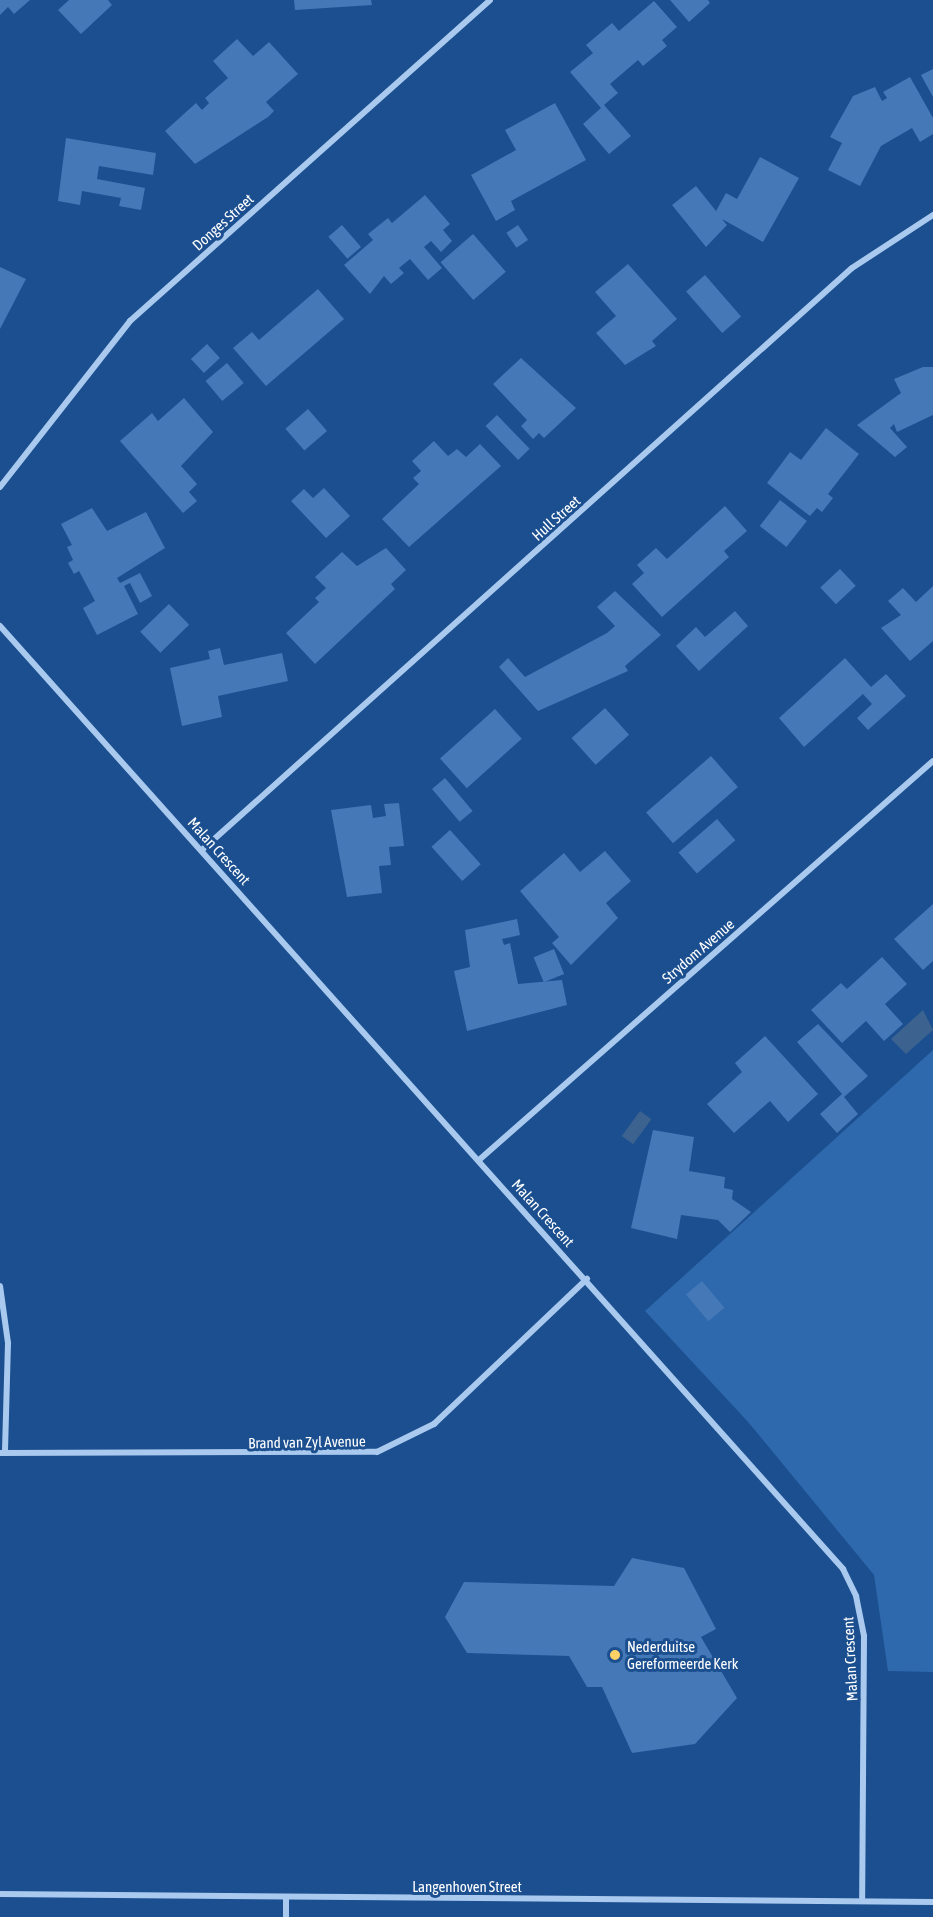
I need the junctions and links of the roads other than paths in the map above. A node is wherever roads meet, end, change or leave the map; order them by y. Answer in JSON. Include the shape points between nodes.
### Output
{"nodes":[{"id":1,"x":490,"y":0,"type":"edge"},
{"id":2,"x":933,"y":215,"type":"edge"},
{"id":3,"x":0,"y":487,"type":"edge"},
{"id":4,"x":0,"y":626,"type":"edge"},
{"id":5,"x":933,"y":761,"type":"edge"},
{"id":6,"x":202,"y":850,"type":"junction"},
{"id":7,"x":479,"y":1160,"type":"junction"},
{"id":8,"x":587,"y":1279,"type":"junction"},
{"id":9,"x":0,"y":1286,"type":"edge"},
{"id":10,"x":3,"y":1453,"type":"edge"},
{"id":11,"x":0,"y":1894,"type":"edge"},
{"id":12,"x":286,"y":1899,"type":"junction"},
{"id":13,"x":862,"y":1899,"type":"junction"},
{"id":14,"x":933,"y":1902,"type":"edge"},
{"id":15,"x":286,"y":1917,"type":"edge"}],
"edges":[{"from":1,"to":3,"type":"street","name":"Donges Street","via":[[130,321]]},
{"from":2,"to":6,"type":"street","name":"Hull Street","via":[[852,268]]},
{"from":4,"to":6,"type":"street","name":"Malan Crescent"},
{"from":5,"to":7,"type":"street","name":"Strydom Avenue"},
{"from":6,"to":7,"type":"street","name":"Malan Crescent"},
{"from":7,"to":8,"type":"street","name":"Malan Crescent"},
{"from":8,"to":10,"type":"street","name":"Brand van Zyl Avenue","via":[[434,1424],[377,1452]]},
{"from":8,"to":13,"type":"street","name":"Malan Crescent","via":[[831,1552],[850,1581],[864,1636]]},
{"from":9,"to":10,"type":"street","via":[[8,1343]]},
{"from":11,"to":12,"type":"street","name":"Langenhoven Street"},
{"from":12,"to":13,"type":"street","name":"Langenhoven Street"},
{"from":12,"to":15,"type":"street"},
{"from":13,"to":14,"type":"street","name":"Langenhoven Street"}]}
